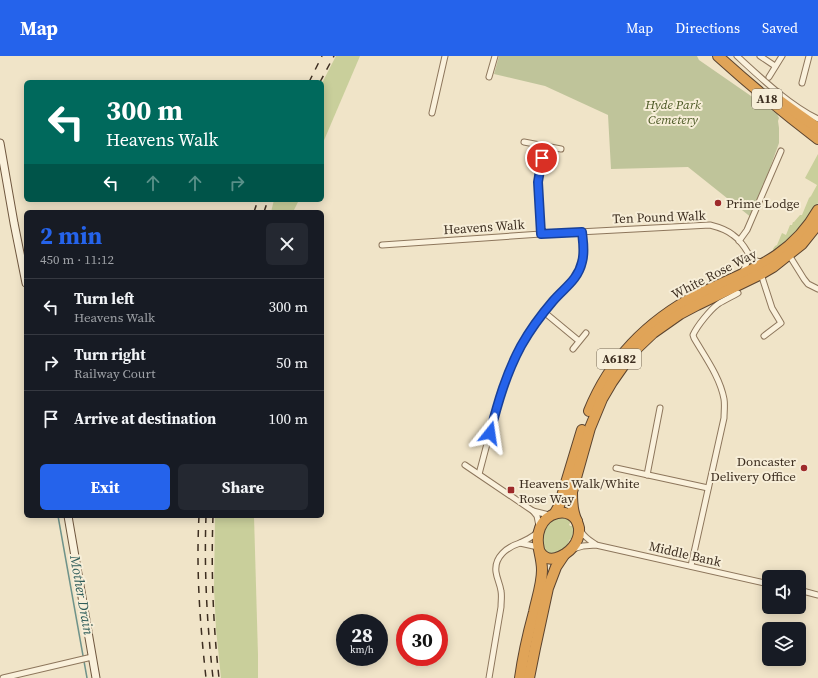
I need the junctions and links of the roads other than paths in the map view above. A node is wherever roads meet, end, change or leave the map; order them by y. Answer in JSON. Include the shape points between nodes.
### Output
{"nodes":[{"id":1,"x":445,"y":56,"type":"edge"},
{"id":2,"x":495,"y":56,"type":"edge"},
{"id":3,"x":718,"y":56,"type":"edge"},
{"id":4,"x":728,"y":56,"type":"edge"},
{"id":5,"x":760,"y":56,"type":"edge"},
{"id":6,"x":782,"y":56,"type":"edge"},
{"id":7,"x":809,"y":56,"type":"edge"},
{"id":8,"x":740,"y":57,"type":"edge"},
{"id":9,"x":775,"y":66,"type":"junction"},
{"id":10,"x":769,"y":76,"type":"dead end"},
{"id":11,"x":489,"y":78,"type":"dead end"},
{"id":12,"x":802,"y":83,"type":"dead end"},
{"id":13,"x":432,"y":113,"type":"dead end"},
{"id":14,"x":818,"y":120,"type":"edge"},
{"id":15,"x":818,"y":139,"type":"edge"},
{"id":16,"x":524,"y":142,"type":"dead end"},
{"id":17,"x":0,"y":143,"type":"edge"},
{"id":18,"x":544,"y":146,"type":"junction"},
{"id":19,"x":561,"y":149,"type":"dead end"},
{"id":20,"x":781,"y":151,"type":"dead end"},
{"id":21,"x":818,"y":210,"type":"edge"},
{"id":22,"x":818,"y":224,"type":"edge"},
{"id":23,"x":582,"y":232,"type":"junction"},
{"id":24,"x":541,"y":234,"type":"junction"},
{"id":25,"x":739,"y":241,"type":"junction"},
{"id":26,"x":382,"y":245,"type":"dead end"},
{"id":27,"x":748,"y":255,"type":"junction"},
{"id":28,"x":789,"y":255,"type":"junction"},
{"id":29,"x":768,"y":262,"type":"junction"},
{"id":30,"x":24,"y":274,"type":"edge"},
{"id":31,"x":761,"y":274,"type":"junction"},
{"id":32,"x":737,"y":277,"type":"junction"},
{"id":33,"x":818,"y":290,"type":"edge"},
{"id":34,"x":738,"y":293,"type":"dead end"},
{"id":35,"x":544,"y":312,"type":"junction"},
{"id":36,"x":586,"y":333,"type":"dead end"},
{"id":37,"x":764,"y":336,"type":"dead end"},
{"id":38,"x":579,"y":341,"type":"junction"},
{"id":39,"x":573,"y":349,"type":"dead end"},
{"id":40,"x":660,"y":408,"type":"dead end"},
{"id":41,"x":465,"y":465,"type":"dead end"},
{"id":42,"x":616,"y":468,"type":"dead end"},
{"id":43,"x":479,"y":474,"type":"junction"},
{"id":44,"x":647,"y":475,"type":"junction"},
{"id":45,"x":708,"y":488,"type":"junction"},
{"id":46,"x":533,"y":510,"type":"junction"},
{"id":47,"x":554,"y":514,"type":"junction"},
{"id":48,"x":68,"y":518,"type":"edge"},
{"id":49,"x":578,"y":524,"type":"junction"},
{"id":50,"x":539,"y":531,"type":"junction"},
{"id":51,"x":520,"y":543,"type":"junction"},
{"id":52,"x":596,"y":545,"type":"junction"},
{"id":53,"x":539,"y":550,"type":"junction"},
{"id":54,"x":568,"y":552,"type":"junction"},
{"id":55,"x":691,"y":566,"type":"junction"},
{"id":56,"x":762,"y":582,"type":"edge"},
{"id":57,"x":806,"y":592,"type":"edge"},
{"id":58,"x":818,"y":595,"type":"edge"},
{"id":59,"x":92,"y":657,"type":"junction"},
{"id":60,"x":3,"y":678,"type":"edge"},
{"id":61,"x":96,"y":678,"type":"edge"},
{"id":62,"x":489,"y":678,"type":"edge"},
{"id":63,"x":520,"y":678,"type":"edge"},
{"id":64,"x":529,"y":678,"type":"edge"}],
"edges":[{"from":1,"to":13,"type":"street"},
{"from":2,"to":11,"type":"street"},
{"from":3,"to":15,"type":"highway","number":"A18"},
{"from":4,"to":14,"type":"highway","number":"A18","via":[[781,102],[798,114]]},
{"from":5,"to":9,"type":"street"},
{"from":6,"to":9,"type":"street"},
{"from":7,"to":12,"type":"street"},
{"from":8,"to":14,"type":"street","via":[[779,92]]},
{"from":9,"to":10,"type":"street"},
{"from":16,"to":18,"type":"street"},
{"from":17,"to":30,"type":"street"},
{"from":18,"to":19,"type":"street"},
{"from":18,"to":24,"type":"street","via":[[538,182]]},
{"from":20,"to":25,"type":"street","via":[[747,230]]},
{"from":21,"to":29,"type":"highway","name":"White Rose Way","number":"A6182","via":[[802,233]]},
{"from":22,"to":28,"type":"highway","name":"White Rose Way","number":"A6182"},
{"from":23,"to":24,"type":"street","name":"Heavens Walk"},
{"from":23,"to":25,"type":"street","name":"Ten Pound Walk","via":[[710,225],[729,232]]},
{"from":23,"to":35,"type":"street","via":[[584,253],[577,275]]},
{"from":24,"to":26,"type":"street","name":"Heavens Walk"},
{"from":25,"to":27,"type":"street","name":"Ten Pound Walk"},
{"from":27,"to":29,"type":"street","via":[[756,261]]},
{"from":27,"to":32,"type":"street","via":[[746,266]]},
{"from":28,"to":31,"type":"highway","name":"White Rose Way","number":"A6182"},
{"from":28,"to":33,"type":"street","via":[[808,284]]},
{"from":29,"to":32,"type":"highway","name":"White Rose Way","number":"A6182"},
{"from":31,"to":37,"type":"street","via":[[772,308],[781,323]]},
{"from":31,"to":49,"type":"highway","name":"White Rose Way","number":"A6182","via":[[674,318],[642,343],[626,362],[602,399],[590,428],[572,492]]},
{"from":32,"to":47,"type":"highway","name":"White Rose Way","number":"A6182","via":[[698,295],[662,317],[624,352],[608,374],[582,428],[559,506]]},
{"from":34,"to":45,"type":"street","via":[[714,307],[693,335],[710,364],[724,400],[724,418]]},
{"from":35,"to":38,"type":"street"},
{"from":35,"to":43,"type":"street","via":[[521,346],[501,391]]},
{"from":36,"to":38,"type":"street"},
{"from":38,"to":39,"type":"street"},
{"from":40,"to":44,"type":"street"},
{"from":41,"to":43,"type":"street"},
{"from":42,"to":44,"type":"street"},
{"from":43,"to":46,"type":"street"},
{"from":44,"to":45,"type":"street"},
{"from":45,"to":55,"type":"street"},
{"from":46,"to":47,"type":"street"},
{"from":46,"to":50,"type":"street","via":[[537,516]]},
{"from":47,"to":49,"type":"highway","via":[[571,514]]},
{"from":47,"to":50,"type":"highway","name":"White Rose Way","via":[[544,522]]},
{"from":48,"to":59,"type":"street"},
{"from":49,"to":52,"type":"street","name":"Middle Bank","via":[[587,540]]},
{"from":49,"to":54,"type":"highway","name":"White Rose Way","via":[[577,540]]},
{"from":50,"to":51,"type":"street"},
{"from":50,"to":53,"type":"highway"},
{"from":51,"to":53,"type":"street"},
{"from":51,"to":62,"type":"street","via":[[511,546],[496,562],[501,602]]},
{"from":52,"to":54,"type":"street","name":"Middle Bank","via":[[583,546]]},
{"from":52,"to":55,"type":"street","name":"Middle Bank"},
{"from":53,"to":54,"type":"highway","via":[[543,556],[552,559]]},
{"from":53,"to":63,"type":"highway","via":[[542,579]]},
{"from":54,"to":64,"type":"highway","name":"White Rose Way","via":[[556,567],[548,588]]},
{"from":55,"to":56,"type":"street","name":"Middle Bank"},
{"from":57,"to":58,"type":"street"},
{"from":59,"to":60,"type":"street"},
{"from":59,"to":61,"type":"street"}]}
